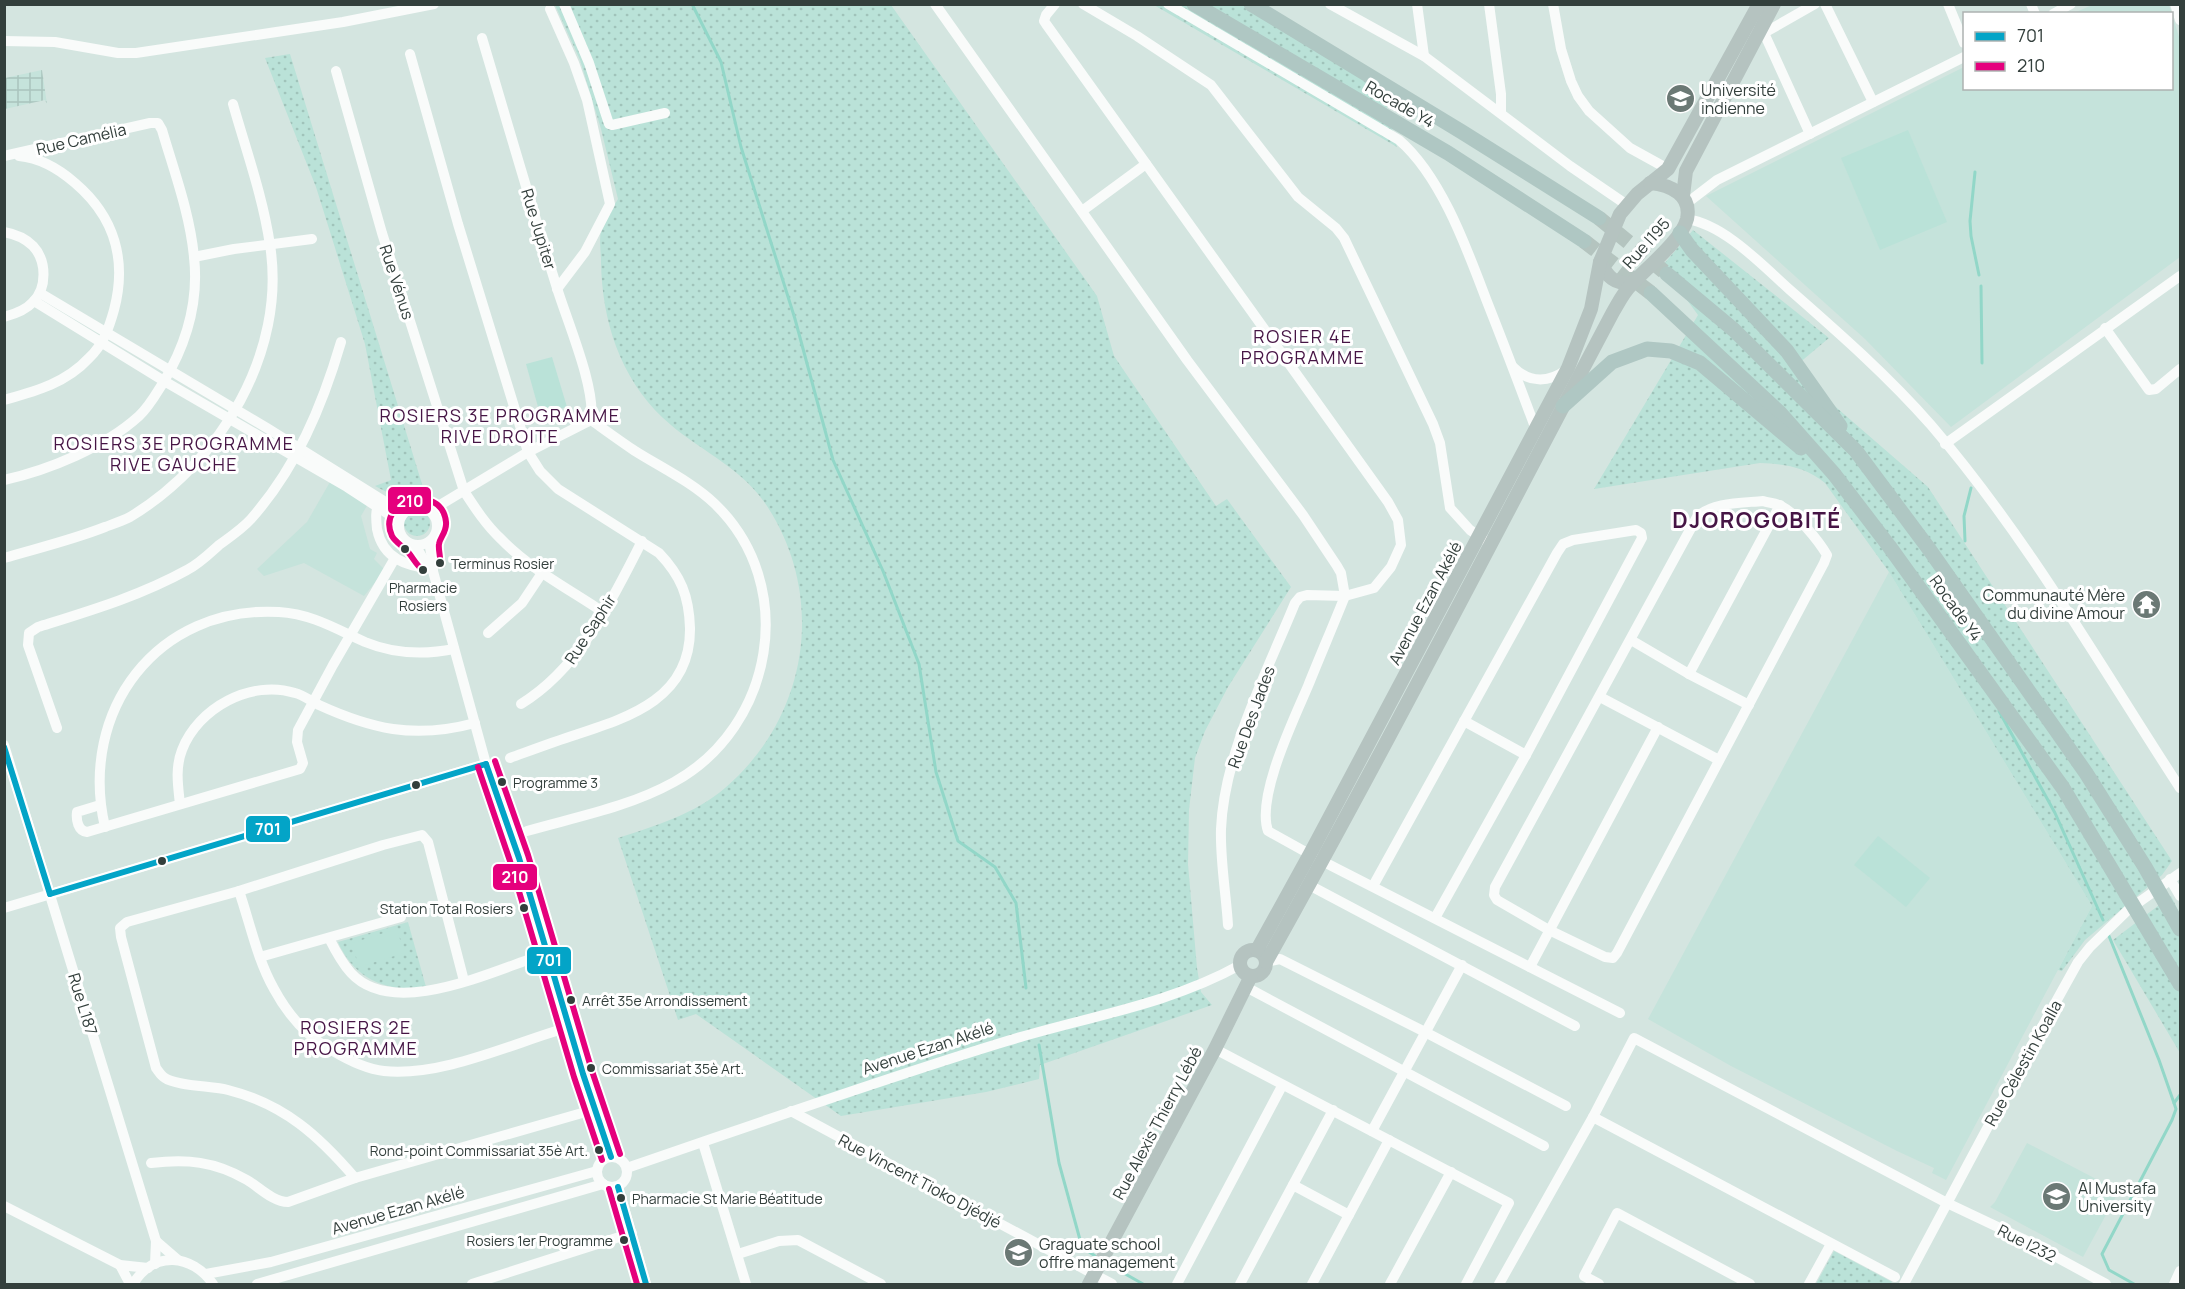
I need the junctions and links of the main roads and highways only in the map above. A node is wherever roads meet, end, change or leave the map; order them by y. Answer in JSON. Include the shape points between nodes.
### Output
{"nodes":[{"id":1,"x":1194,"y":4,"type":"edge"},
{"id":2,"x":1251,"y":4,"type":"edge"},
{"id":3,"x":1759,"y":4,"type":"edge"},
{"id":4,"x":1774,"y":4,"type":"edge"},
{"id":5,"x":1757,"y":31,"type":"junction"},
{"id":6,"x":1650,"y":183,"type":"junction"},
{"id":7,"x":1685,"y":199,"type":"junction"},
{"id":8,"x":1599,"y":218,"type":"tunnel mouth"},
{"id":9,"x":1683,"y":226,"type":"junction"},
{"id":10,"x":1584,"y":241,"type":"tunnel mouth"},
{"id":11,"x":1600,"y":262,"type":"junction"},
{"id":12,"x":1667,"y":274,"type":"tunnel mouth"},
{"id":13,"x":1631,"y":284,"type":"junction"},
{"id":14,"x":1651,"y":293,"type":"tunnel mouth"},
{"id":15,"x":1563,"y":406,"type":"junction"},
{"id":16,"x":1856,"y":451,"type":"junction"},
{"id":17,"x":1834,"y":474,"type":"junction"},
{"id":18,"x":1316,"y":858,"type":"junction"},
{"id":19,"x":2181,"y":929,"type":"edge"},
{"id":20,"x":1257,"y":950,"type":"junction"},
{"id":21,"x":1266,"y":962,"type":"junction"},
{"id":22,"x":1249,"y":981,"type":"junction"},
{"id":23,"x":2181,"y":984,"type":"edge"},
{"id":24,"x":1091,"y":1280,"type":"edge"}],
"edges":[{"from":1,"to":10,"type":"highway","name":"Rocade Y4","via":[[1448,153]]},
{"from":2,"to":8,"type":"highway","name":"Rocade Y4"},
{"from":3,"to":5,"type":"main road","name":"Rue I195"},
{"from":4,"to":5,"type":"main road","name":"Rue I195"},
{"from":5,"to":6,"type":"main road","name":"Rue I195","via":[[1668,169]]},
{"from":5,"to":7,"type":"main road","name":"Rue I195","via":[[1686,171]]},
{"from":6,"to":7,"type":"main road","via":[[1674,189]]},
{"from":6,"to":11,"type":"main road","name":"Rue I195","via":[[1620,214]]},
{"from":7,"to":9,"type":"main road","name":"Rue I195"},
{"from":9,"to":13,"type":"main road","name":"Rue I195"},
{"from":9,"to":16,"type":"highway","via":[[1692,250],[1787,351]]},
{"from":11,"to":13,"type":"main road","name":"Rue I195","via":[[1612,280]]},
{"from":11,"to":18,"type":"main road","name":"Avenue Ezan Akélé","via":[[1592,309],[1568,368]]},
{"from":12,"to":16,"type":"highway","name":"Rocade Y4","via":[[1734,330]]},
{"from":13,"to":15,"type":"main road","name":"Avenue Ezan Akélé"},
{"from":14,"to":17,"type":"highway","name":"Rocade Y4","via":[[1780,413]]},
{"from":15,"to":17,"type":"highway","via":[[1612,362],[1647,350],[1671,351],[1700,363]]},
{"from":15,"to":18,"type":"main road","name":"Avenue Ezan Akélé","via":[[1492,545]]},
{"from":16,"to":19,"type":"highway","name":"Rocade Y4","via":[[2062,738]]},
{"from":17,"to":23,"type":"highway","name":"Rocade Y4","via":[[2063,788]]},
{"from":18,"to":20,"type":"main road","name":"Avenue Ezan Akélé"},
{"from":18,"to":21,"type":"main road","name":"Avenue Ezan Akélé","via":[[1309,885]]},
{"from":20,"to":21,"type":"main road"},
{"from":20,"to":22,"type":"main road","via":[[1244,953],[1240,965]]},
{"from":21,"to":22,"type":"main road","via":[[1261,973]]},
{"from":22,"to":24,"type":"main road","name":"Rue Alexis Thierry Lébé"}]}
